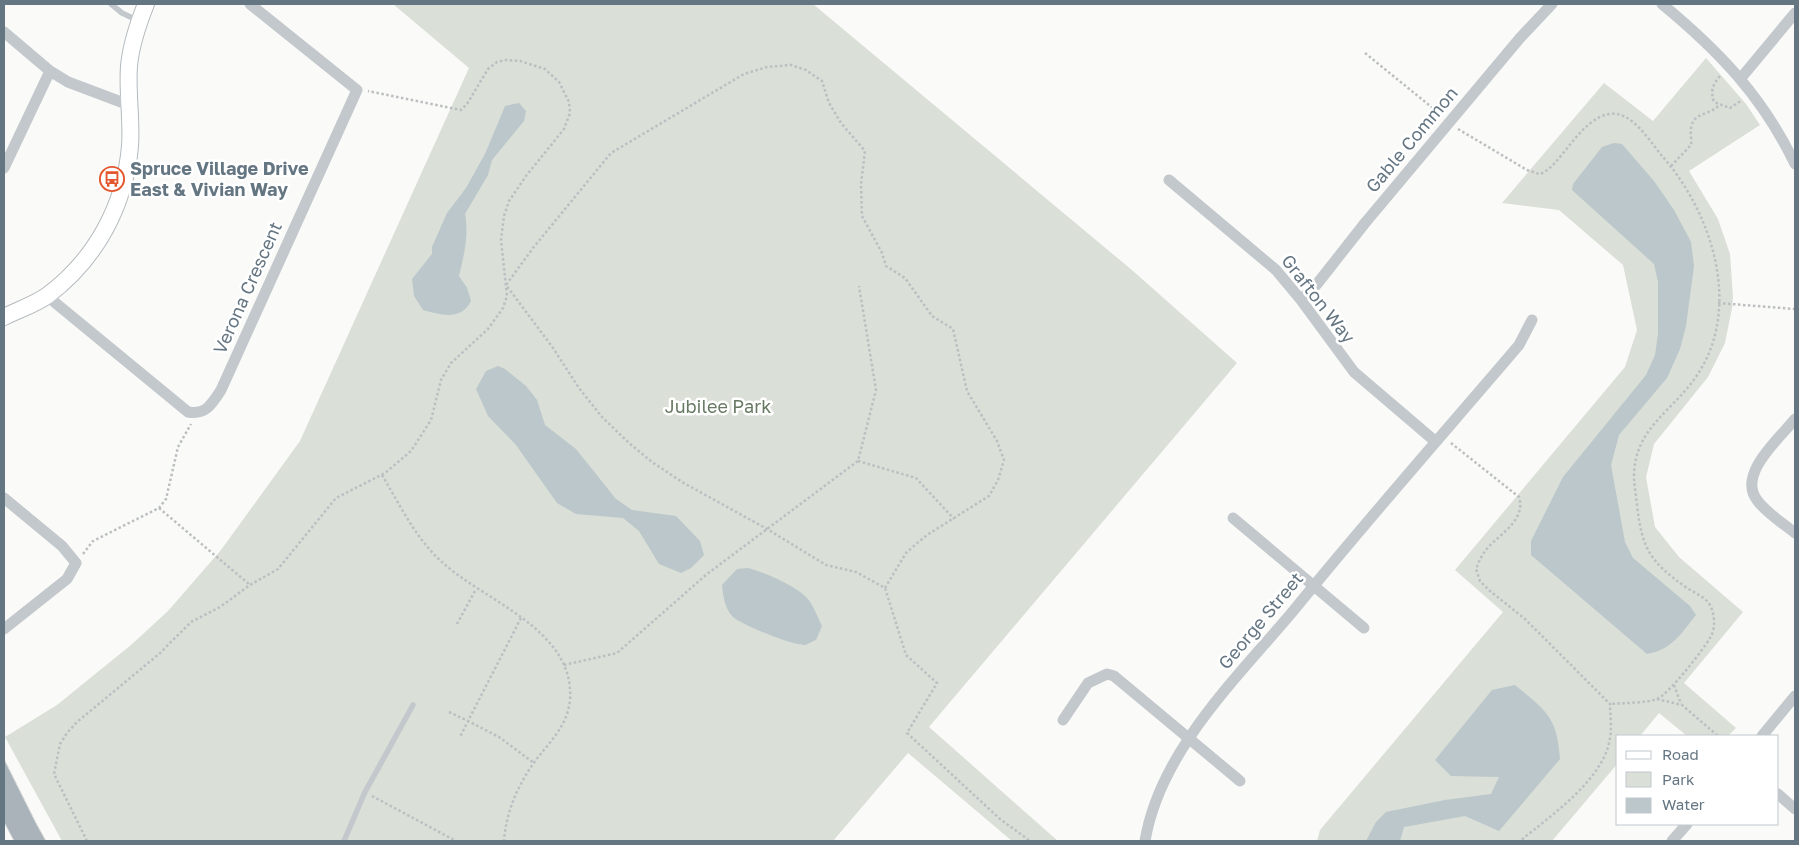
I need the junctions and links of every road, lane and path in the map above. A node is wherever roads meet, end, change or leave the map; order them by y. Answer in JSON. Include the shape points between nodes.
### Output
{"nodes":[{"id":1,"x":111,"y":4,"type":"edge"},
{"id":2,"x":146,"y":4,"type":"edge"},
{"id":3,"x":250,"y":4,"type":"edge"},
{"id":4,"x":1552,"y":4,"type":"edge"},
{"id":5,"x":1662,"y":4,"type":"edge"},
{"id":6,"x":1795,"y":12,"type":"edge"},
{"id":7,"x":139,"y":21,"type":"junction"},
{"id":8,"x":4,"y":32,"type":"edge"},
{"id":9,"x":1365,"y":53,"type":"dead end"},
{"id":10,"x":50,"y":70,"type":"junction"},
{"id":11,"x":1721,"y":75,"type":"dead end"},
{"id":12,"x":1742,"y":78,"type":"junction"},
{"id":13,"x":357,"y":90,"type":"junction"},
{"id":14,"x":1742,"y":100,"type":"dead end"},
{"id":15,"x":129,"y":105,"type":"junction"},
{"id":16,"x":1719,"y":105,"type":"junction"},
{"id":17,"x":1441,"y":115,"type":"dead end"},
{"id":18,"x":1459,"y":129,"type":"dead end"},
{"id":19,"x":1795,"y":164,"type":"edge"},
{"id":20,"x":1671,"y":166,"type":"junction"},
{"id":21,"x":4,"y":168,"type":"edge"},
{"id":22,"x":1169,"y":180,"type":"dead end"},
{"id":23,"x":506,"y":285,"type":"junction"},
{"id":24,"x":859,"y":286,"type":"dead end"},
{"id":25,"x":47,"y":296,"type":"junction"},
{"id":26,"x":1301,"y":300,"type":"junction"},
{"id":27,"x":1718,"y":303,"type":"junction"},
{"id":28,"x":1795,"y":309,"type":"edge"},
{"id":29,"x":4,"y":317,"type":"edge"},
{"id":30,"x":1532,"y":320,"type":"dead end"},
{"id":31,"x":198,"y":414,"type":"junction"},
{"id":32,"x":1795,"y":419,"type":"edge"},
{"id":33,"x":1436,"y":442,"type":"junction"},
{"id":34,"x":1450,"y":442,"type":"dead end"},
{"id":35,"x":858,"y":461,"type":"junction"},
{"id":36,"x":382,"y":475,"type":"junction"},
{"id":37,"x":4,"y":498,"type":"edge"},
{"id":38,"x":159,"y":508,"type":"junction"},
{"id":39,"x":1233,"y":518,"type":"dead end"},
{"id":40,"x":954,"y":519,"type":"junction"},
{"id":41,"x":768,"y":529,"type":"junction"},
{"id":42,"x":1795,"y":533,"type":"edge"},
{"id":43,"x":76,"y":563,"type":"junction"},
{"id":44,"x":250,"y":585,"type":"junction"},
{"id":45,"x":1314,"y":585,"type":"junction"},
{"id":46,"x":885,"y":588,"type":"junction"},
{"id":47,"x":476,"y":589,"type":"junction"},
{"id":48,"x":522,"y":618,"type":"junction"},
{"id":49,"x":457,"y":624,"type":"dead end"},
{"id":50,"x":1364,"y":628,"type":"dead end"},
{"id":51,"x":4,"y":629,"type":"edge"},
{"id":52,"x":564,"y":665,"type":"junction"},
{"id":53,"x":1674,"y":684,"type":"junction"},
{"id":54,"x":1795,"y":696,"type":"edge"},
{"id":55,"x":1657,"y":699,"type":"junction"},
{"id":56,"x":1610,"y":704,"type":"junction"},
{"id":57,"x":413,"y":705,"type":"dead end"},
{"id":58,"x":1682,"y":705,"type":"junction"},
{"id":59,"x":449,"y":712,"type":"dead end"},
{"id":60,"x":1063,"y":720,"type":"dead end"},
{"id":61,"x":468,"y":721,"type":"junction"},
{"id":62,"x":1717,"y":735,"type":"edge"},
{"id":63,"x":1763,"y":735,"type":"edge"},
{"id":64,"x":460,"y":737,"type":"dead end"},
{"id":65,"x":1189,"y":738,"type":"junction"},
{"id":66,"x":534,"y":763,"type":"junction"},
{"id":67,"x":1240,"y":781,"type":"dead end"},
{"id":68,"x":364,"y":792,"type":"junction"},
{"id":69,"x":1779,"y":795,"type":"edge"},
{"id":70,"x":1795,"y":809,"type":"edge"},
{"id":71,"x":1686,"y":825,"type":"edge"},
{"id":72,"x":86,"y":841,"type":"edge"},
{"id":73,"x":344,"y":841,"type":"edge"},
{"id":74,"x":456,"y":841,"type":"edge"},
{"id":75,"x":504,"y":841,"type":"edge"},
{"id":76,"x":1030,"y":841,"type":"edge"},
{"id":77,"x":1145,"y":841,"type":"edge"},
{"id":78,"x":1520,"y":841,"type":"edge"},
{"id":79,"x":1672,"y":841,"type":"edge"}],
"edges":[{"from":1,"to":7,"type":"lane"},
{"from":2,"to":7,"type":"street"},
{"from":3,"to":13,"type":"street"},
{"from":4,"to":26,"type":"street","name":"Gable Common"},
{"from":5,"to":12,"type":"street","via":[[1692,28]]},
{"from":6,"to":12,"type":"street"},
{"from":7,"to":15,"type":"street","via":[[131,47]]},
{"from":8,"to":10,"type":"street"},
{"from":9,"to":17,"type":"path"},
{"from":10,"to":15,"type":"street","via":[[68,82]]},
{"from":10,"to":21,"type":"street"},
{"from":11,"to":16,"type":"path","via":[[1712,90],[1714,102]]},
{"from":12,"to":19,"type":"street","via":[[1773,122]]},
{"from":13,"to":23,"type":"path","via":[[461,110],[488,69],[497,62],[520,61],[553,74],[565,90],[570,113],[564,130],[509,202],[501,240]]},
{"from":13,"to":31,"type":"street","name":"Verona Crescent","via":[[221,390],[206,410]]},
{"from":14,"to":16,"type":"path","via":[[1730,108]]},
{"from":15,"to":25,"type":"street","via":[[130,145],[125,178],[114,214],[72,274]]},
{"from":16,"to":20,"type":"path","via":[[1697,117],[1691,127],[1691,145]]},
{"from":18,"to":20,"type":"path","via":[[1539,174],[1599,118],[1609,114],[1623,116]]},
{"from":20,"to":27,"type":"path","via":[[1698,207],[1709,234],[1716,257]]},
{"from":22,"to":26,"type":"street","name":"Grafton Way","via":[[1266,261]]},
{"from":23,"to":36,"type":"path","via":[[507,296],[497,318],[451,363],[441,380],[432,420],[425,432],[411,452]]},
{"from":23,"to":40,"type":"path","via":[[611,153],[744,74],[767,67],[791,65],[806,70],[822,81],[829,103],[841,123],[865,151],[862,216],[886,266],[905,278],[932,316],[953,329],[965,386],[997,441],[1004,460],[989,496]]},
{"from":23,"to":41,"type":"path","via":[[579,388],[629,443],[682,482]]},
{"from":24,"to":35,"type":"path","via":[[876,390]]},
{"from":25,"to":29,"type":"street"},
{"from":25,"to":31,"type":"street","via":[[181,407]]},
{"from":26,"to":33,"type":"street","name":"Grafton Way","via":[[1354,372]]},
{"from":27,"to":28,"type":"path"},
{"from":27,"to":53,"type":"path","via":[[1715,332],[1707,359],[1693,381],[1645,435],[1636,456],[1634,476],[1644,544],[1663,569],[1706,599],[1712,608],[1714,625],[1711,638]]},
{"from":30,"to":33,"type":"street","name":"George Street","via":[[1519,345]]},
{"from":31,"to":38,"type":"path","via":[[178,447],[166,499]]},
{"from":32,"to":42,"type":"street","via":[[1756,467],[1752,491],[1757,501]]},
{"from":33,"to":45,"type":"street","name":"George Street"},
{"from":34,"to":56,"type":"path","via":[[1519,497],[1522,506],[1517,518],[1483,553],[1476,569],[1480,581],[1525,619]]},
{"from":35,"to":40,"type":"path","via":[[916,478]]},
{"from":35,"to":41,"type":"path"},
{"from":36,"to":44,"type":"path","via":[[336,498],[287,562]]},
{"from":36,"to":47,"type":"path","via":[[428,548]]},
{"from":37,"to":43,"type":"street","via":[[62,546]]},
{"from":38,"to":43,"type":"path","via":[[93,541]]},
{"from":38,"to":44,"type":"path"},
{"from":39,"to":45,"type":"street"},
{"from":40,"to":46,"type":"path","via":[[911,549]]},
{"from":41,"to":46,"type":"path","via":[[826,565],[856,572]]},
{"from":41,"to":52,"type":"path","via":[[707,574],[618,653]]},
{"from":43,"to":51,"type":"street","via":[[67,579]]},
{"from":44,"to":72,"type":"path","via":[[220,607],[191,622],[137,674],[77,722],[60,744],[54,774]]},
{"from":45,"to":50,"type":"street"},
{"from":45,"to":65,"type":"street","name":"George Street"},
{"from":46,"to":76,"type":"path","via":[[906,655],[937,683],[907,733],[1000,819]]},
{"from":47,"to":48,"type":"path"},
{"from":47,"to":49,"type":"path"},
{"from":48,"to":52,"type":"path","via":[[549,639]]},
{"from":48,"to":61,"type":"path"},
{"from":52,"to":66,"type":"path","via":[[570,700],[565,720]]},
{"from":53,"to":55,"type":"path"},
{"from":53,"to":58,"type":"path"},
{"from":54,"to":63,"type":"street"},
{"from":55,"to":56,"type":"path"},
{"from":55,"to":58,"type":"path"},
{"from":56,"to":78,"type":"path","via":[[1610,739],[1597,769],[1569,800]]},
{"from":57,"to":68,"type":"lane"},
{"from":58,"to":62,"type":"path"},
{"from":59,"to":61,"type":"path"},
{"from":60,"to":65,"type":"street","via":[[1088,683],[1107,674],[1123,681]]},
{"from":61,"to":64,"type":"path"},
{"from":61,"to":66,"type":"path","via":[[498,737]]},
{"from":65,"to":67,"type":"street"},
{"from":65,"to":77,"type":"street","name":"George Street","via":[[1159,791],[1148,821]]},
{"from":66,"to":75,"type":"path","via":[[510,809]]},
{"from":68,"to":73,"type":"lane"},
{"from":68,"to":74,"type":"path"},
{"from":69,"to":70,"type":"street"},
{"from":71,"to":79,"type":"street"}]}
